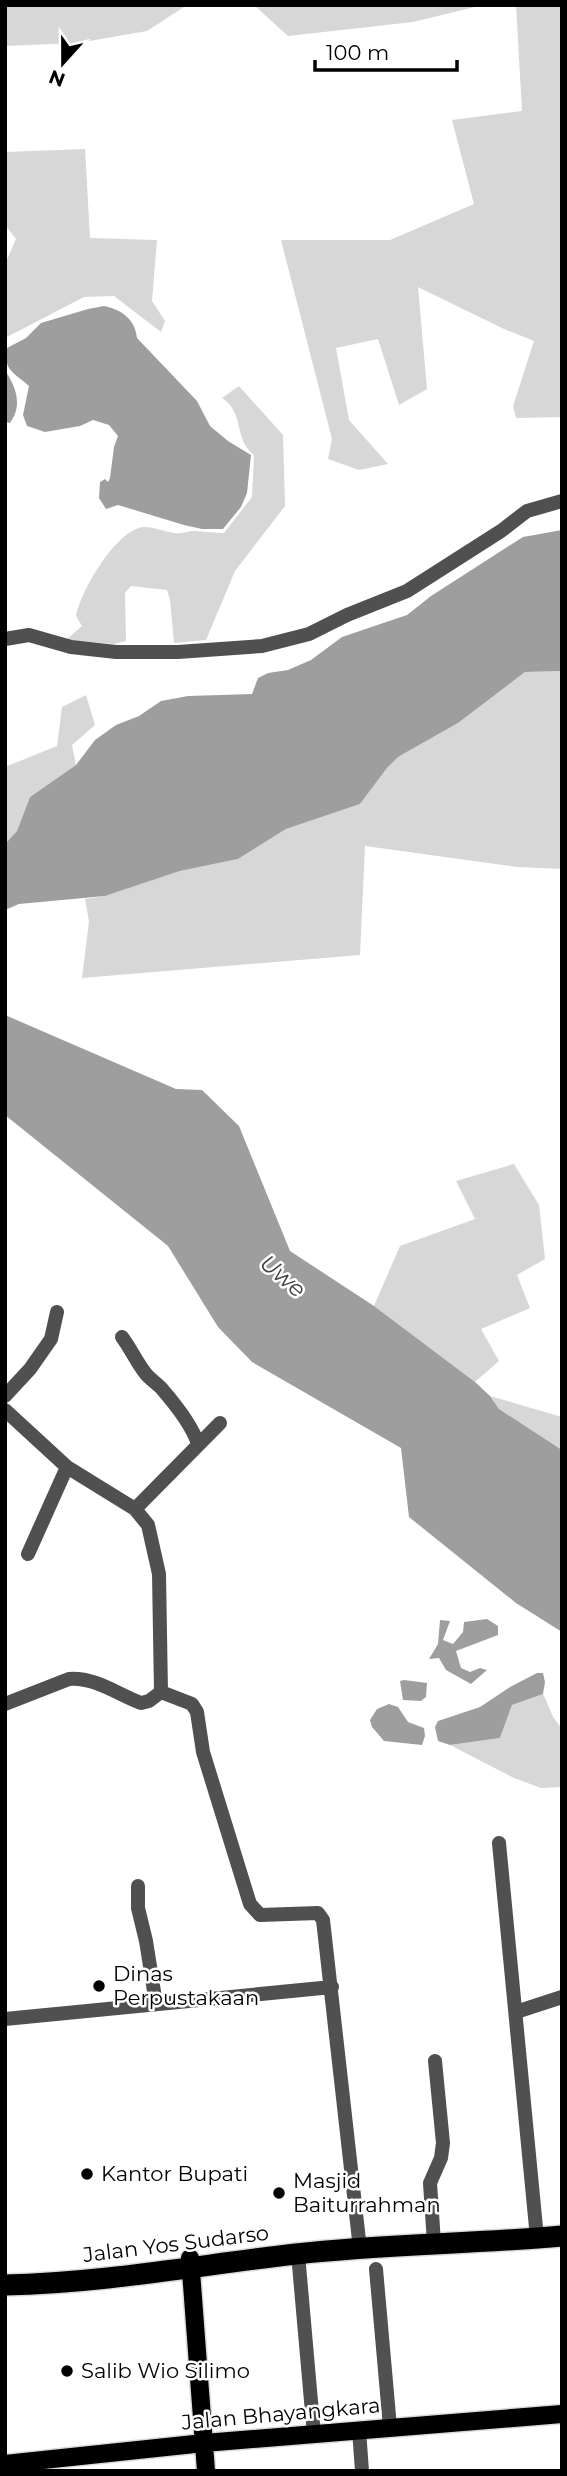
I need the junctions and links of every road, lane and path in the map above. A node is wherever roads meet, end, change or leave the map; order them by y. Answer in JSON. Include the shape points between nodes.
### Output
{"nodes":[{"id":1,"x":562,"y":501,"type":"edge"},
{"id":2,"x":5,"y":639,"type":"edge"},
{"id":3,"x":57,"y":1312,"type":"dead end"},
{"id":4,"x":122,"y":1337,"type":"dead end"},
{"id":5,"x":5,"y":1396,"type":"edge"},
{"id":6,"x":5,"y":1410,"type":"edge"},
{"id":7,"x":220,"y":1423,"type":"dead end"},
{"id":8,"x":198,"y":1444,"type":"junction"},
{"id":9,"x":67,"y":1467,"type":"junction"},
{"id":10,"x":135,"y":1509,"type":"junction"},
{"id":11,"x":28,"y":1554,"type":"dead end"},
{"id":12,"x":161,"y":1692,"type":"junction"},
{"id":13,"x":5,"y":1704,"type":"edge"},
{"id":14,"x":499,"y":1843,"type":"dead end"},
{"id":15,"x":138,"y":1886,"type":"dead end"},
{"id":16,"x":332,"y":1987,"type":"junction"},
{"id":17,"x":562,"y":1997,"type":"edge"},
{"id":18,"x":156,"y":2004,"type":"junction"},
{"id":19,"x":516,"y":2012,"type":"junction"},
{"id":20,"x":5,"y":2019,"type":"edge"},
{"id":21,"x":435,"y":2062,"type":"dead end"},
{"id":22,"x":562,"y":2223,"type":"edge"},
{"id":23,"x":536,"y":2232,"type":"junction"},
{"id":24,"x":562,"y":2236,"type":"edge"},
{"id":25,"x":433,"y":2238,"type":"junction"},
{"id":26,"x":360,"y":2245,"type":"junction"},
{"id":27,"x":298,"y":2254,"type":"junction"},
{"id":28,"x":190,"y":2263,"type":"junction"},
{"id":29,"x":376,"y":2269,"type":"dead end"},
{"id":30,"x":5,"y":2274,"type":"edge"},
{"id":31,"x":5,"y":2285,"type":"edge"},
{"id":32,"x":562,"y":2414,"type":"edge"},
{"id":33,"x":390,"y":2427,"type":"junction"},
{"id":34,"x":359,"y":2430,"type":"junction"},
{"id":35,"x":314,"y":2435,"type":"junction"},
{"id":36,"x":204,"y":2443,"type":"junction"},
{"id":37,"x":5,"y":2464,"type":"edge"},
{"id":38,"x":32,"y":2466,"type":"edge"},
{"id":39,"x":206,"y":2471,"type":"edge"},
{"id":40,"x":362,"y":2471,"type":"edge"}],
"edges":[{"from":1,"to":2,"type":"street","via":[[527,511],[407,591],[309,634],[262,646],[116,652],[71,647],[29,635]]},
{"from":3,"to":5,"type":"street","via":[[51,1339]]},
{"from":4,"to":8,"type":"street"},
{"from":6,"to":9,"type":"street"},
{"from":7,"to":8,"type":"street"},
{"from":8,"to":10,"type":"street"},
{"from":9,"to":10,"type":"street"},
{"from":9,"to":11,"type":"street"},
{"from":10,"to":12,"type":"street","via":[[148,1525],[159,1574]]},
{"from":12,"to":13,"type":"street","via":[[141,1703],[79,1678]]},
{"from":12,"to":16,"type":"street","via":[[192,1704],[197,1712],[203,1752],[250,1904],[260,1914],[318,1913],[323,1920]]},
{"from":14,"to":19,"type":"street"},
{"from":15,"to":18,"type":"street"},
{"from":16,"to":18,"type":"street"},
{"from":16,"to":26,"type":"street"},
{"from":17,"to":19,"type":"street"},
{"from":18,"to":20,"type":"street"},
{"from":19,"to":23,"type":"street"},
{"from":21,"to":25,"type":"street","via":[[443,2143],[430,2183]]},
{"from":22,"to":23,"type":"highway","name":"Jalan Yos Sudarso"},
{"from":23,"to":24,"type":"highway","name":"Jalan Yos Sudarso"},
{"from":23,"to":25,"type":"highway","name":"Jalan Yos Sudarso"},
{"from":25,"to":26,"type":"highway","name":"Jalan Yos Sudarso"},
{"from":26,"to":27,"type":"highway","name":"Jalan Yos Sudarso"},
{"from":26,"to":28,"type":"highway","name":"Jalan Yos Sudarso"},
{"from":27,"to":28,"type":"highway","name":"Jalan Yos Sudarso"},
{"from":27,"to":35,"type":"street"},
{"from":28,"to":30,"type":"highway","name":"Jalan Yos Sudarso"},
{"from":28,"to":31,"type":"highway","name":"Jalan Yos Sudarso"},
{"from":28,"to":36,"type":"main road"},
{"from":29,"to":33,"type":"street"},
{"from":32,"to":33,"type":"main road","name":"Jalan Bhayangkara"},
{"from":33,"to":34,"type":"main road","name":"Jalan Bhayangkara"},
{"from":34,"to":35,"type":"main road","name":"Jalan Bhayangkara"},
{"from":34,"to":40,"type":"street"},
{"from":35,"to":36,"type":"main road","name":"Jalan Bhayangkara"},
{"from":36,"to":38,"type":"main road","name":"Jalan Bhayangkara"},
{"from":36,"to":39,"type":"main road"},
{"from":37,"to":38,"type":"main road","name":"Jalan Bhayangkara"}]}
